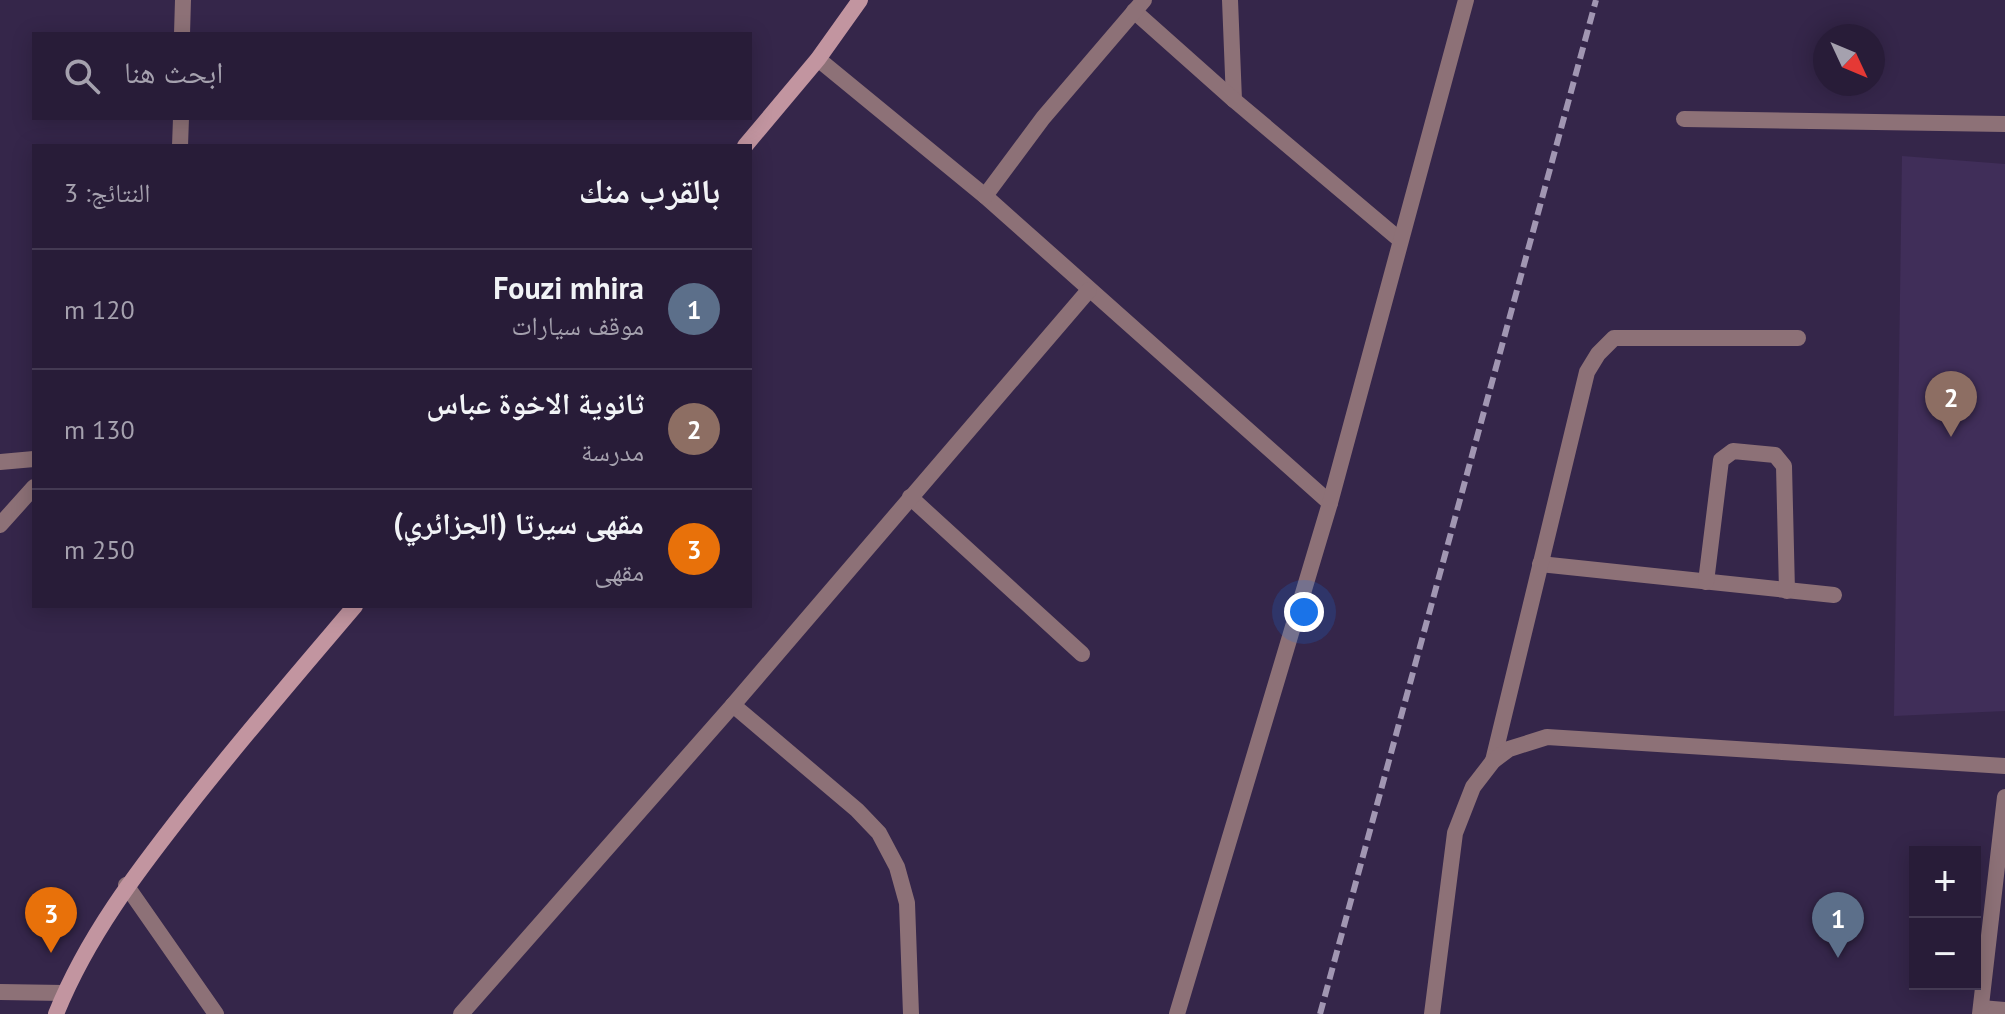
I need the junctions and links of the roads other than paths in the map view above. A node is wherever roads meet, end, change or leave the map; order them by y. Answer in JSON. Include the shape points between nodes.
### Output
{"nodes":[{"id":1,"x":183,"y":0,"type":"edge"},
{"id":2,"x":860,"y":0,"type":"edge"},
{"id":3,"x":1230,"y":0,"type":"edge"},
{"id":4,"x":1466,"y":0,"type":"edge"},
{"id":5,"x":1139,"y":6,"type":"edge"},
{"id":6,"x":182,"y":32,"type":"edge"},
{"id":7,"x":818,"y":59,"type":"junction"},
{"id":8,"x":1234,"y":100,"type":"junction"},
{"id":9,"x":1684,"y":119,"type":"dead end"},
{"id":10,"x":181,"y":120,"type":"edge"},
{"id":11,"x":2005,"y":124,"type":"edge"},
{"id":12,"x":180,"y":144,"type":"edge"},
{"id":13,"x":747,"y":144,"type":"edge"},
{"id":14,"x":985,"y":196,"type":"junction"},
{"id":15,"x":1400,"y":240,"type":"junction"},
{"id":16,"x":1089,"y":290,"type":"junction"},
{"id":17,"x":1798,"y":338,"type":"dead end"},
{"id":18,"x":32,"y":459,"type":"edge"},
{"id":19,"x":0,"y":462,"type":"edge"},
{"id":20,"x":32,"y":489,"type":"edge"},
{"id":21,"x":910,"y":497,"type":"junction"},
{"id":22,"x":1330,"y":503,"type":"junction"},
{"id":23,"x":0,"y":525,"type":"edge"},
{"id":24,"x":1540,"y":564,"type":"junction"},
{"id":25,"x":1706,"y":582,"type":"junction"},
{"id":26,"x":1787,"y":591,"type":"junction"},
{"id":27,"x":1834,"y":595,"type":"dead end"},
{"id":28,"x":353,"y":608,"type":"edge"},
{"id":29,"x":1082,"y":654,"type":"dead end"},
{"id":30,"x":733,"y":705,"type":"junction"},
{"id":31,"x":1493,"y":761,"type":"junction"},
{"id":32,"x":2005,"y":766,"type":"edge"},
{"id":33,"x":2005,"y":797,"type":"edge"},
{"id":34,"x":126,"y":885,"type":"junction"},
{"id":35,"x":0,"y":992,"type":"edge"},
{"id":36,"x":64,"y":993,"type":"junction"},
{"id":37,"x":2005,"y":1010,"type":"edge"},
{"id":38,"x":1981,"y":1011,"type":"edge"},
{"id":39,"x":56,"y":1014,"type":"edge"},
{"id":40,"x":216,"y":1014,"type":"edge"},
{"id":41,"x":461,"y":1014,"type":"edge"},
{"id":42,"x":911,"y":1014,"type":"edge"},
{"id":43,"x":1177,"y":1014,"type":"edge"},
{"id":44,"x":1432,"y":1014,"type":"edge"}],
"edges":[{"from":1,"to":6,"type":"street"},
{"from":2,"to":7,"type":"street"},
{"from":3,"to":8,"type":"street"},
{"from":4,"to":15,"type":"street"},
{"from":5,"to":8,"type":"street"},
{"from":5,"to":14,"type":"street","via":[[1043,118]]},
{"from":7,"to":13,"type":"street"},
{"from":7,"to":14,"type":"street"},
{"from":8,"to":15,"type":"street"},
{"from":9,"to":11,"type":"street"},
{"from":10,"to":12,"type":"street"},
{"from":14,"to":16,"type":"street"},
{"from":15,"to":22,"type":"street"},
{"from":16,"to":21,"type":"street"},
{"from":16,"to":22,"type":"street"},
{"from":17,"to":24,"type":"street","via":[[1614,338],[1587,372]]},
{"from":18,"to":19,"type":"street"},
{"from":20,"to":23,"type":"street"},
{"from":21,"to":29,"type":"street"},
{"from":21,"to":30,"type":"street"},
{"from":22,"to":43,"type":"street"},
{"from":24,"to":25,"type":"street"},
{"from":24,"to":31,"type":"street"},
{"from":25,"to":26,"type":"street"},
{"from":25,"to":26,"type":"street","via":[[1721,460],[1733,451],[1775,455],[1784,466]]},
{"from":26,"to":27,"type":"street"},
{"from":28,"to":34,"type":"street"},
{"from":30,"to":41,"type":"street"},
{"from":30,"to":42,"type":"street","via":[[879,833],[897,867],[907,903]]},
{"from":31,"to":32,"type":"street","via":[[1509,749],[1547,737]]},
{"from":31,"to":44,"type":"street","via":[[1473,787],[1455,833]]},
{"from":33,"to":38,"type":"street"},
{"from":34,"to":36,"type":"street"},
{"from":34,"to":40,"type":"street"},
{"from":35,"to":36,"type":"street"},
{"from":36,"to":39,"type":"street"},
{"from":37,"to":38,"type":"street"}]}
